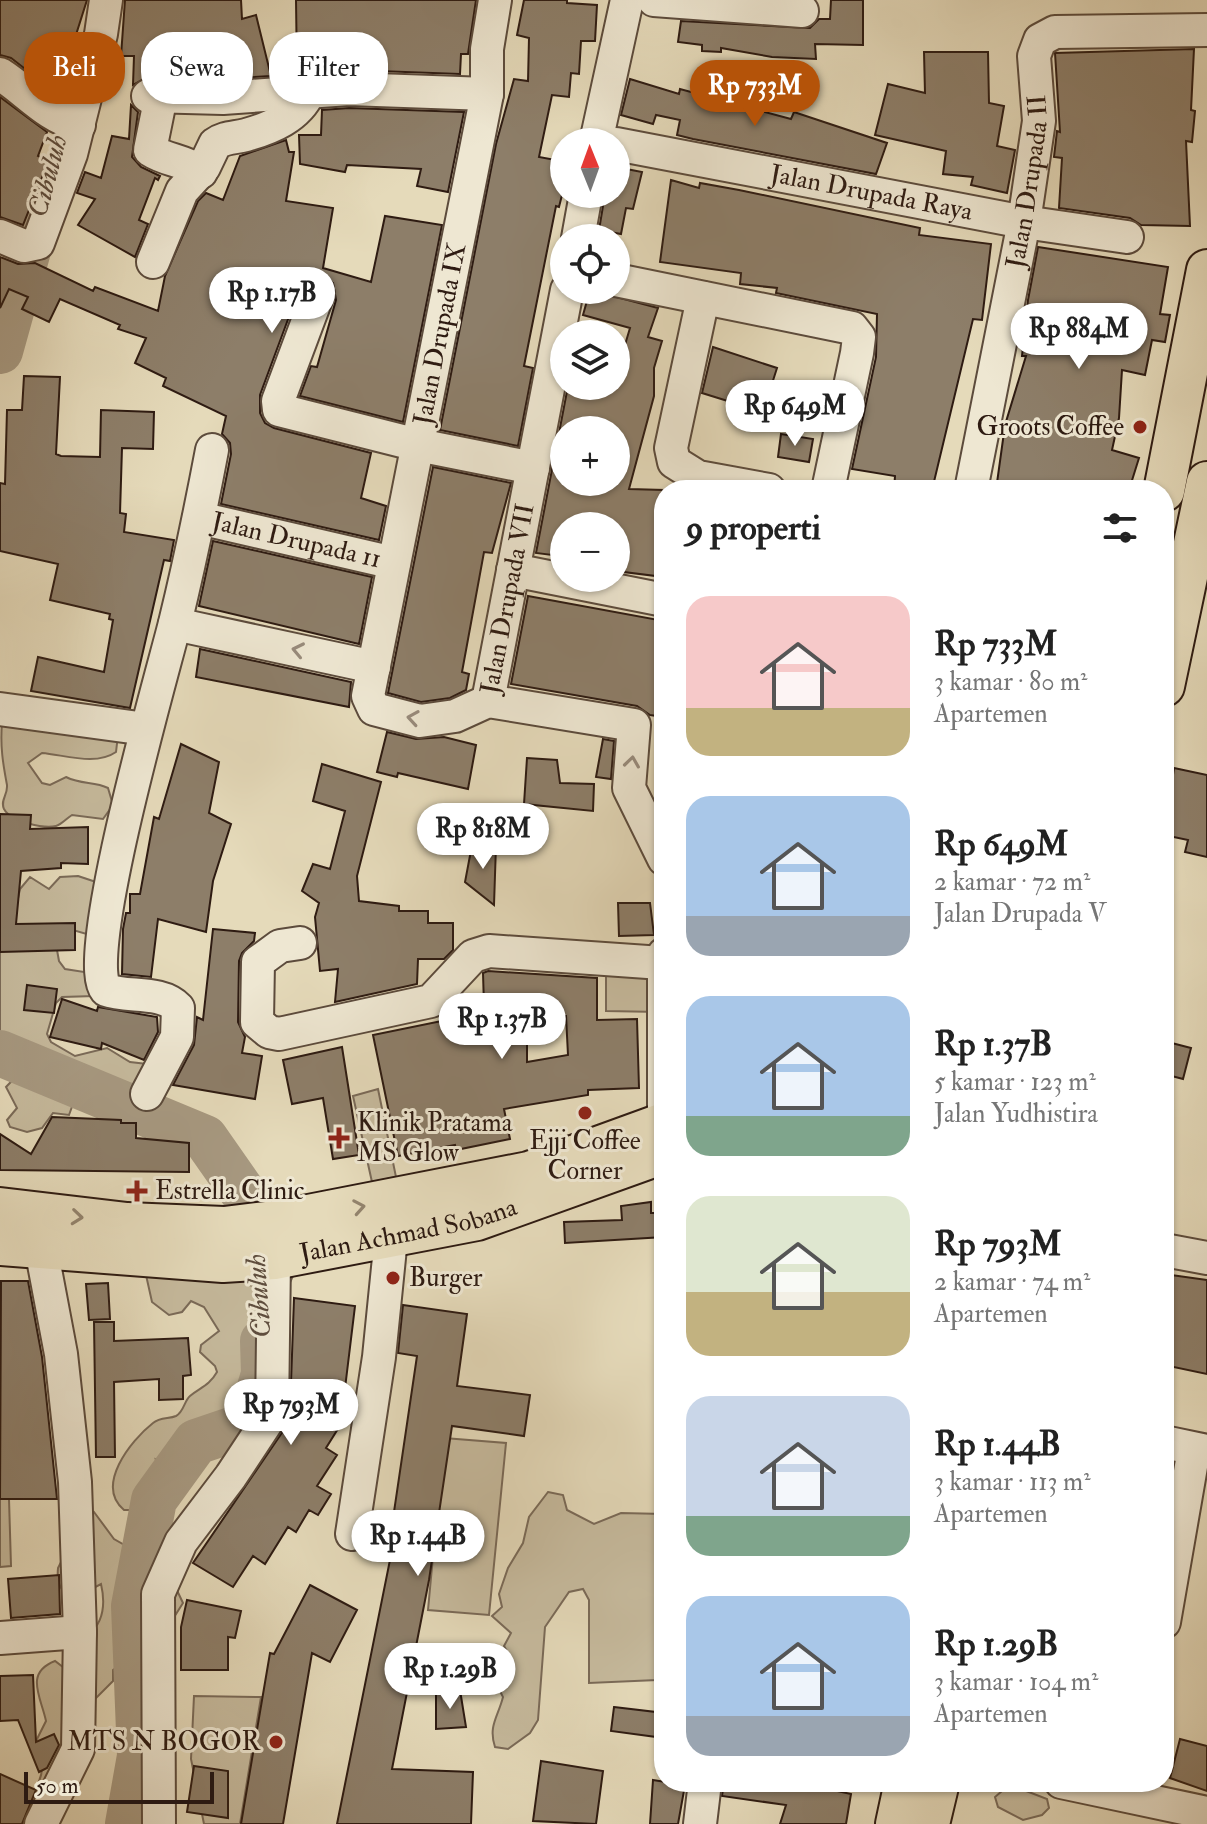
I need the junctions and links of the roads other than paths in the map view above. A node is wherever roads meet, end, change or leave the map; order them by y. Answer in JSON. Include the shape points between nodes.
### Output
{"nodes":[{"id":1,"x":106,"y":0,"type":"edge"},
{"id":2,"x":495,"y":0,"type":"edge"},
{"id":3,"x":627,"y":0,"type":"edge"},
{"id":4,"x":654,"y":0,"type":"edge"},
{"id":5,"x":802,"y":11,"type":"dead end"},
{"id":6,"x":1207,"y":30,"type":"edge"},
{"id":7,"x":0,"y":74,"type":"edge"},
{"id":8,"x":388,"y":90,"type":"edge"},
{"id":9,"x":487,"y":94,"type":"junction"},
{"id":10,"x":269,"y":95,"type":"edge"},
{"id":11,"x":303,"y":104,"type":"edge"},
{"id":12,"x":71,"y":123,"type":"junction"},
{"id":13,"x":605,"y":128,"type":"edge"},
{"id":14,"x":630,"y":147,"type":"edge"},
{"id":15,"x":201,"y":172,"type":"junction"},
{"id":16,"x":1024,"y":222,"type":"junction"},
{"id":17,"x":1127,"y":237,"type":"dead end"},
{"id":18,"x":20,"y":243,"type":"edge"},
{"id":19,"x":153,"y":262,"type":"dead end"},
{"id":20,"x":1207,"y":270,"type":"edge"},
{"id":21,"x":630,"y":283,"type":"edge"},
{"id":22,"x":318,"y":294,"type":"dead end"},
{"id":23,"x":703,"y":298,"type":"junction"},
{"id":24,"x":564,"y":304,"type":"edge"},
{"id":25,"x":1195,"y":401,"type":"edge"},
{"id":26,"x":418,"y":445,"type":"junction"},
{"id":27,"x":212,"y":450,"type":"dead end"},
{"id":28,"x":533,"y":468,"type":"junction"},
{"id":29,"x":714,"y":480,"type":"edge"},
{"id":30,"x":830,"y":480,"type":"edge"},
{"id":31,"x":973,"y":480,"type":"edge"},
{"id":32,"x":1168,"y":480,"type":"edge"},
{"id":33,"x":1207,"y":482,"type":"edge"},
{"id":34,"x":199,"y":518,"type":"junction"},
{"id":35,"x":394,"y":563,"type":"junction"},
{"id":36,"x":513,"y":570,"type":"junction"},
{"id":37,"x":654,"y":598,"type":"edge"},
{"id":38,"x":175,"y":624,"type":"junction"},
{"id":39,"x":1174,"y":639,"type":"edge"},
{"id":40,"x":374,"y":667,"type":"junction"},
{"id":41,"x":488,"y":701,"type":"junction"},
{"id":42,"x":0,"y":709,"type":"edge"},
{"id":43,"x":146,"y":729,"type":"junction"},
{"id":44,"x":654,"y":839,"type":"edge"},
{"id":45,"x":300,"y":943,"type":"dead end"},
{"id":46,"x":654,"y":958,"type":"edge"},
{"id":47,"x":147,"y":1094,"type":"dead end"},
{"id":48,"x":654,"y":1128,"type":"edge"},
{"id":49,"x":654,"y":1157,"type":"edge"},
{"id":50,"x":25,"y":1223,"type":"edge"},
{"id":51,"x":391,"y":1238,"type":"junction"},
{"id":52,"x":223,"y":1244,"type":"junction"},
{"id":53,"x":0,"y":1245,"type":"edge"},
{"id":54,"x":1174,"y":1252,"type":"edge"},
{"id":55,"x":1207,"y":1258,"type":"edge"},
{"id":56,"x":271,"y":1259,"type":"junction"},
{"id":57,"x":1174,"y":1429,"type":"edge"},
{"id":58,"x":1193,"y":1443,"type":"edge"},
{"id":59,"x":352,"y":1534,"type":"dead end"},
{"id":60,"x":1174,"y":1560,"type":"edge"},
{"id":61,"x":80,"y":1632,"type":"junction"},
{"id":62,"x":0,"y":1638,"type":"edge"},
{"id":63,"x":704,"y":1792,"type":"edge"},
{"id":64,"x":903,"y":1792,"type":"edge"},
{"id":65,"x":937,"y":1792,"type":"edge"},
{"id":66,"x":1138,"y":1792,"type":"edge"},
{"id":67,"x":1207,"y":1813,"type":"edge"},
{"id":68,"x":159,"y":1823,"type":"edge"},
{"id":69,"x":41,"y":1824,"type":"edge"},
{"id":70,"x":700,"y":1824,"type":"edge"},
{"id":71,"x":896,"y":1824,"type":"edge"},
{"id":72,"x":929,"y":1824,"type":"edge"}],
"edges":[{"from":1,"to":12,"type":"street","via":[[101,34]]},
{"from":2,"to":9,"type":"street","name":"Jalan Drupada IX"},
{"from":3,"to":13,"type":"street"},
{"from":4,"to":5,"type":"street"},
{"from":6,"to":16,"type":"street","name":"Jalan Drupada II","via":[[1055,32],[1040,40],[1034,56],[1039,121]]},
{"from":7,"to":12,"type":"street","via":[[43,110]]},
{"from":8,"to":9,"type":"street"},
{"from":9,"to":26,"type":"street","name":"Jalan Drupada IX"},
{"from":10,"to":15,"type":"street","via":[[154,96],[150,150],[184,160]]},
{"from":11,"to":15,"type":"street","via":[[255,132],[217,141]]},
{"from":12,"to":18,"type":"street","via":[[71,154]]},
{"from":14,"to":16,"type":"street","name":"Jalan Drupada Raya"},
{"from":15,"to":19,"type":"street","via":[[182,191]]},
{"from":16,"to":17,"type":"street","name":"Jalan Drupada Raya"},
{"from":16,"to":31,"type":"street","name":"Jalan Drupada II"},
{"from":20,"to":25,"type":"main road"},
{"from":21,"to":23,"type":"street"},
{"from":22,"to":26,"type":"street","via":[[279,410]]},
{"from":23,"to":29,"type":"street","via":[[671,448],[674,462]]},
{"from":23,"to":30,"type":"street","via":[[852,328],[859,337]]},
{"from":24,"to":28,"type":"street","name":"Jalan Drupada VII"},
{"from":25,"to":32,"type":"main road"},
{"from":26,"to":28,"type":"street"},
{"from":26,"to":35,"type":"street","name":"Jalan Drupada IX"},
{"from":27,"to":34,"type":"street"},
{"from":28,"to":36,"type":"street","name":"Jalan Drupada VII"},
{"from":33,"to":39,"type":"main road"},
{"from":34,"to":35,"type":"street","name":"Jalan Drupada 11"},
{"from":34,"to":38,"type":"street"},
{"from":35,"to":40,"type":"street","name":"Jalan Drupada IX"},
{"from":36,"to":37,"type":"street"},
{"from":36,"to":41,"type":"street","name":"Jalan Drupada VII"},
{"from":40,"to":38,"type":"street","one_way":true},
{"from":38,"to":43,"type":"street"},
{"from":41,"to":40,"type":"street","name":"Jalan Drupada VII","one_way":true,"via":[[455,716],[420,721],[374,709],[368,696]]},
{"from":44,"to":41,"type":"street","one_way":true,"via":[[629,788],[634,725]]},
{"from":42,"to":43,"type":"street"},
{"from":43,"to":47,"type":"street","via":[[110,887],[99,973],[106,990],[158,998],[178,1008],[177,1037]]},
{"from":45,"to":46,"type":"street","via":[[280,946],[258,962],[257,1022],[269,1032],[431,1001],[473,956],[489,951]]},
{"from":52,"to":48,"type":"main road","name":"Jalan Achmad Sobana","one_way":true,"via":[[283,1220],[529,1172]]},
{"from":49,"to":51,"type":"main road","name":"Jalan Achmad Sobana","via":[[477,1220]]},
{"from":50,"to":52,"type":"main road","name":"Jalan Achmad Sobana","via":[[127,1223]]},
{"from":50,"to":53,"type":"main road","name":"Jalan Achmad Sobana"},
{"from":50,"to":61,"type":"street","via":[[61,1354],[75,1482]]},
{"from":51,"to":56,"type":"main road","name":"Jalan Achmad Sobana"},
{"from":51,"to":59,"type":"street"},
{"from":52,"to":56,"type":"main road","name":"Jalan Achmad Sobana"},
{"from":54,"to":55,"type":"street"},
{"from":56,"to":68,"type":"street","via":[[272,1414],[181,1542],[158,1594]]},
{"from":57,"to":58,"type":"street"},
{"from":58,"to":60,"type":"street"},
{"from":61,"to":62,"type":"street"},
{"from":61,"to":69,"type":"street","via":[[78,1749]]},
{"from":63,"to":70,"type":"street"},
{"from":64,"to":71,"type":"main road"},
{"from":65,"to":72,"type":"main road"},
{"from":66,"to":67,"type":"street"}]}
